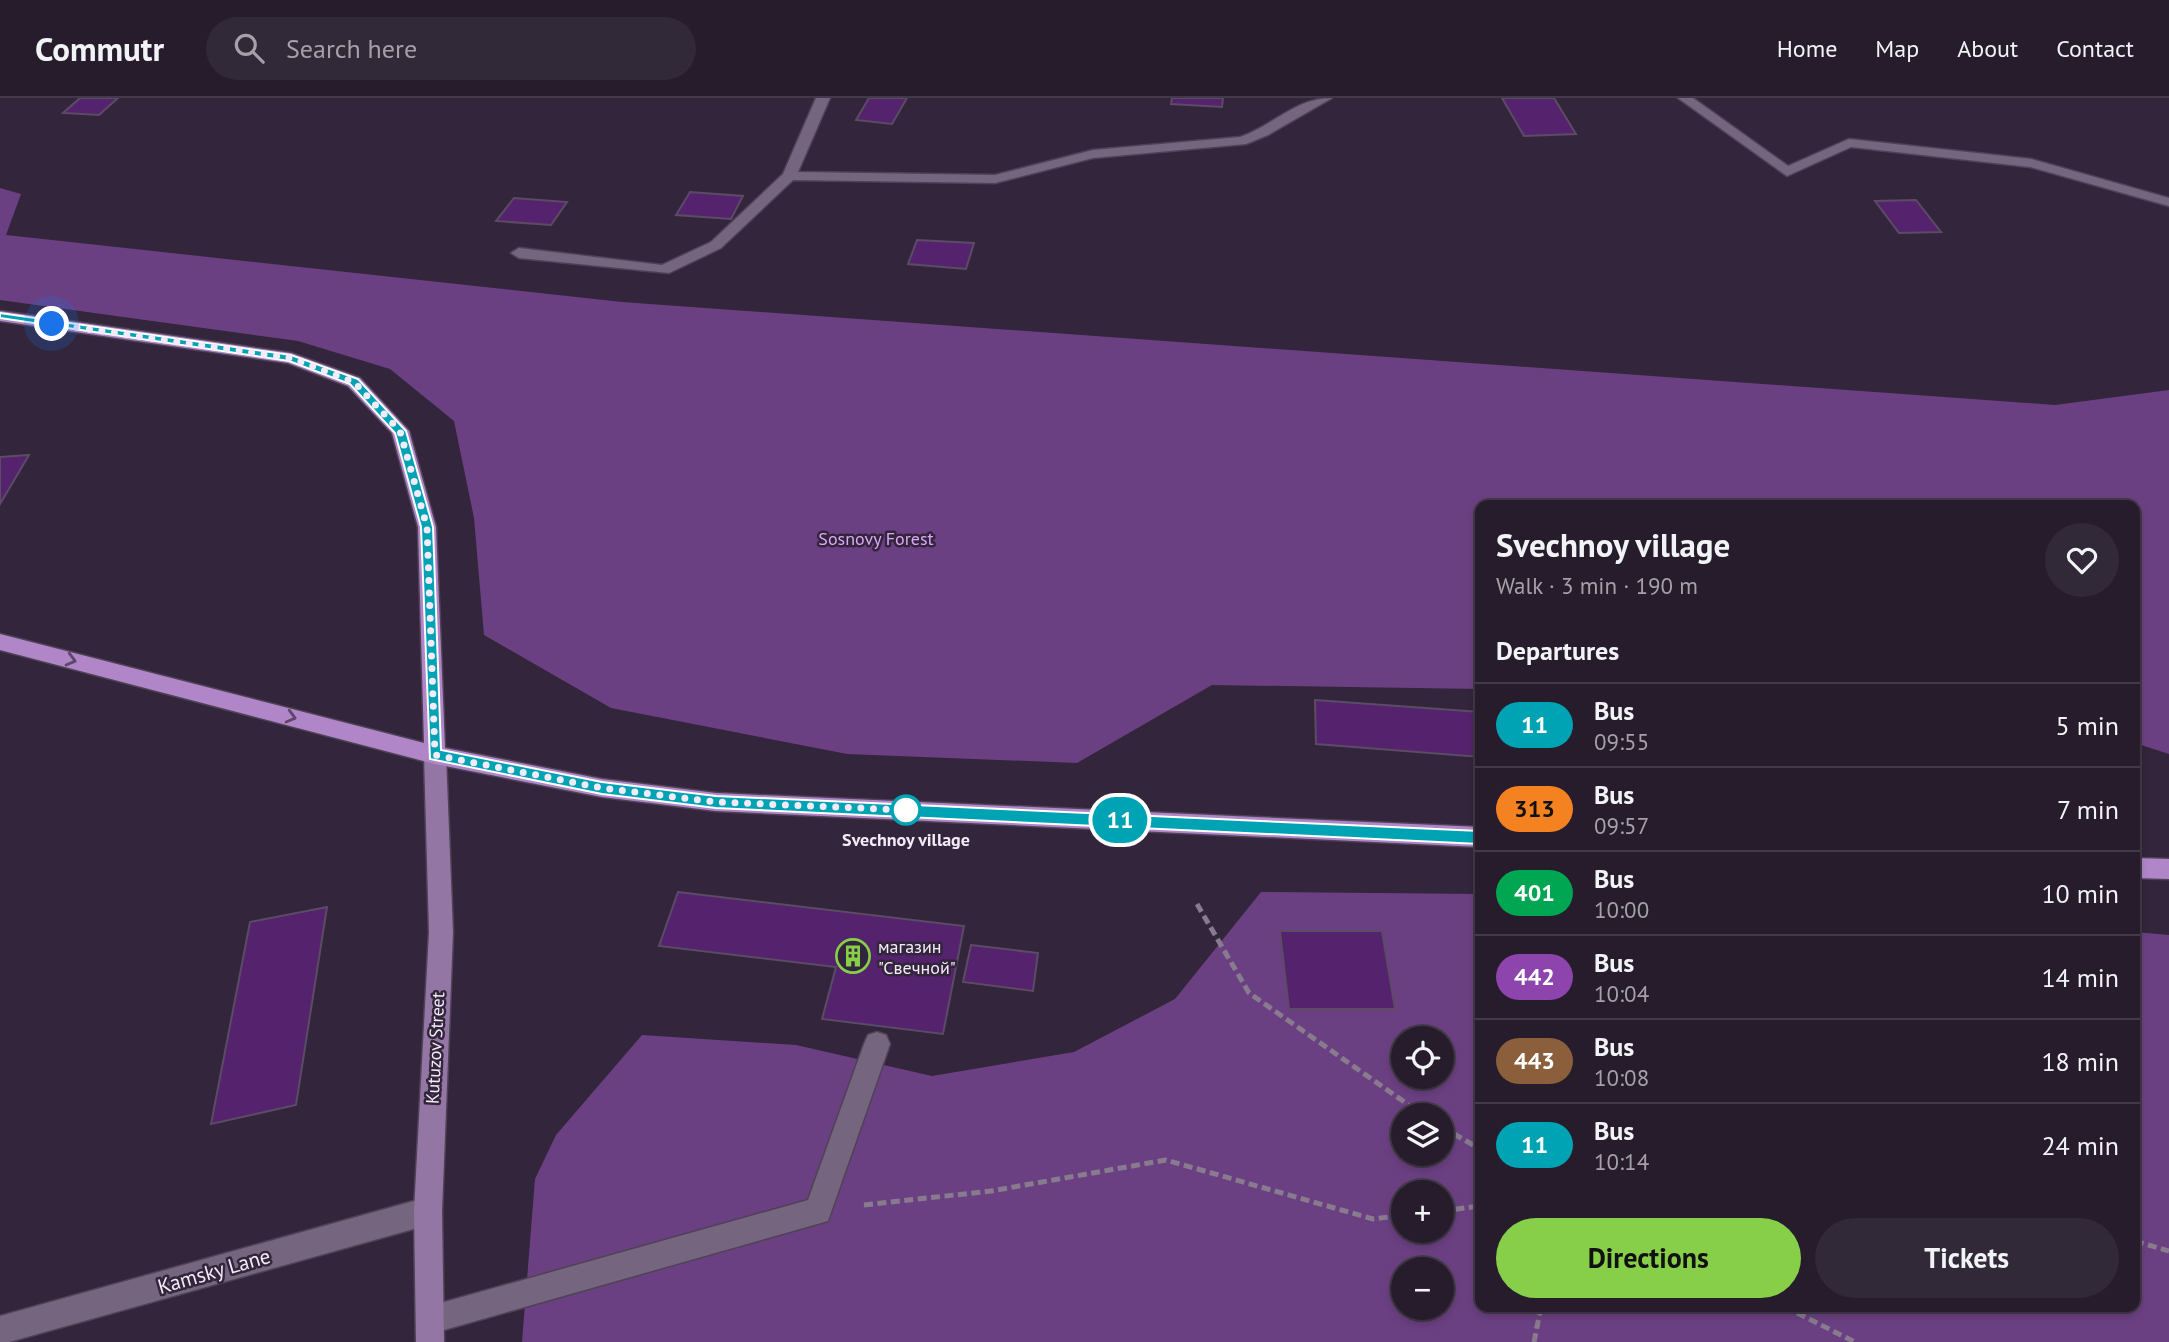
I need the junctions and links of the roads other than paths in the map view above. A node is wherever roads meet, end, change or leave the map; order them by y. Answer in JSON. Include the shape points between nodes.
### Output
{"nodes":[{"id":1,"x":823,"y":98,"type":"edge"},
{"id":2,"x":1325,"y":98,"type":"edge"},
{"id":3,"x":1685,"y":98,"type":"edge"},
{"id":4,"x":789,"y":176,"type":"junction"},
{"id":5,"x":2169,"y":202,"type":"edge"},
{"id":6,"x":519,"y":253,"type":"dead end"},
{"id":7,"x":0,"y":316,"type":"edge"},
{"id":8,"x":0,"y":642,"type":"edge"},
{"id":9,"x":435,"y":755,"type":"junction"},
{"id":10,"x":1475,"y":837,"type":"edge"},
{"id":11,"x":2140,"y":868,"type":"edge"},
{"id":12,"x":2169,"y":869,"type":"edge"},
{"id":13,"x":877,"y":1044,"type":"dead end"},
{"id":14,"x":428,"y":1211,"type":"junction"},
{"id":15,"x":0,"y":1330,"type":"edge"},
{"id":16,"x":430,"y":1331,"type":"edge"}],
"edges":[{"from":1,"to":4,"type":"street"},
{"from":2,"to":4,"type":"street","via":[[1259,136],[1241,141],[1093,154],[995,178]]},
{"from":3,"to":5,"type":"street","via":[[1787,172],[1849,143],[2031,163]]},
{"from":4,"to":6,"type":"street","via":[[716,245],[664,270]]},
{"from":7,"to":9,"type":"main road","via":[[291,358],[354,382],[400,431],[427,527]]},
{"from":8,"to":9,"type":"main road","one_way":true},
{"from":9,"to":10,"type":"main road","via":[[602,788],[716,802]]},
{"from":9,"to":14,"type":"street","name":"Kutuzov Street","via":[[441,932]]},
{"from":11,"to":12,"type":"main road"},
{"from":13,"to":16,"type":"street","via":[[818,1211]]},
{"from":14,"to":15,"type":"street","name":"Kamsky Lane"},
{"from":14,"to":16,"type":"street","name":"Kutuzov Street"}]}
